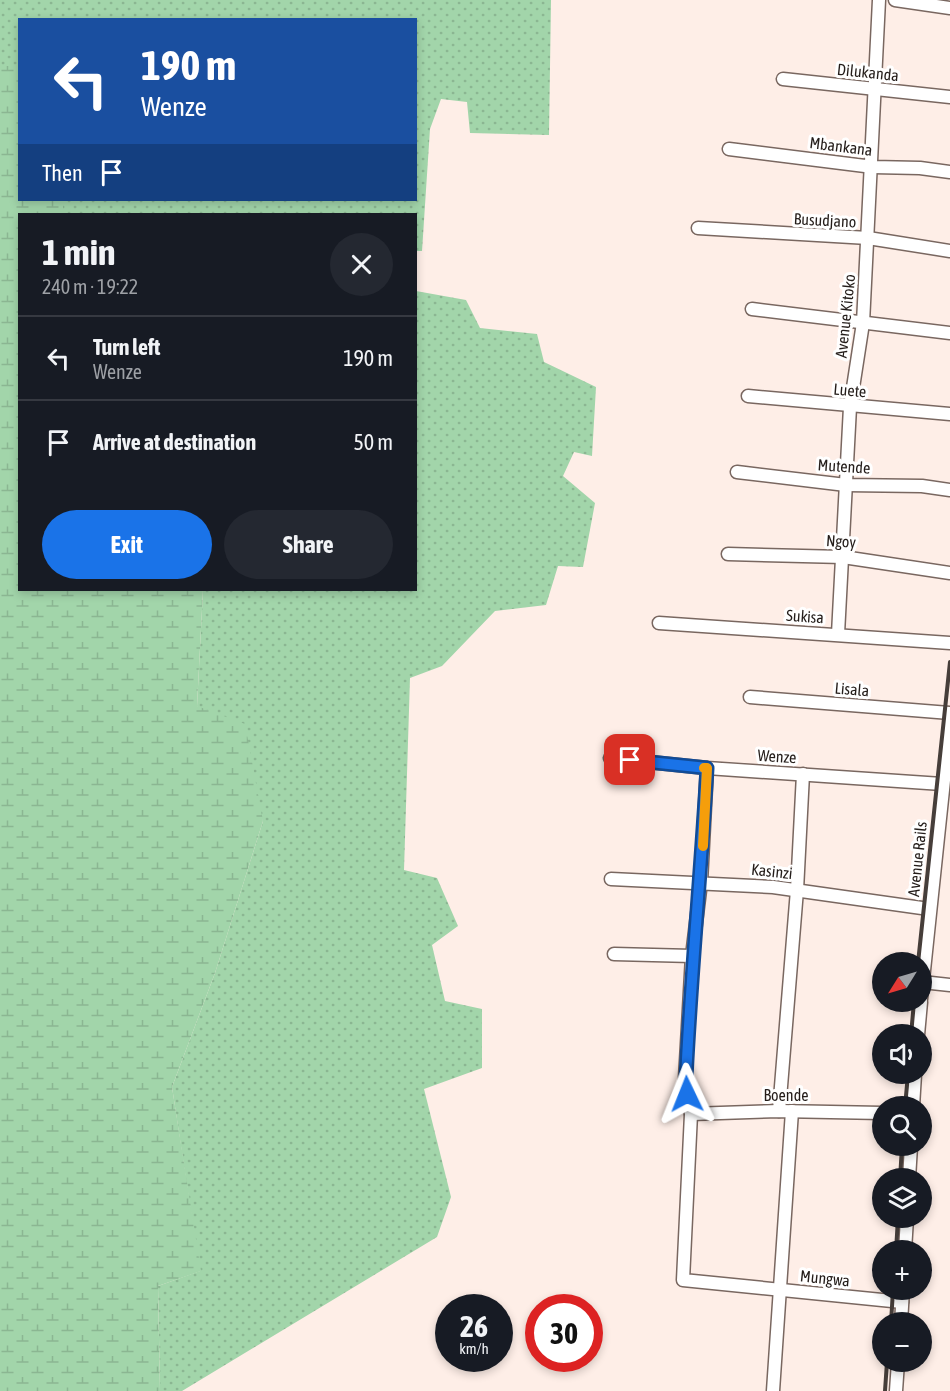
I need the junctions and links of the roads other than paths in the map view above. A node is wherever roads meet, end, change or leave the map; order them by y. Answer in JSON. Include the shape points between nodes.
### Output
{"nodes":[{"id":1,"x":879,"y":0,"type":"edge"},
{"id":2,"x":895,"y":0,"type":"edge"},
{"id":3,"x":950,"y":8,"type":"edge"},
{"id":4,"x":783,"y":80,"type":"dead end"},
{"id":5,"x":877,"y":89,"type":"junction"},
{"id":6,"x":950,"y":97,"type":"edge"},
{"id":7,"x":729,"y":149,"type":"dead end"},
{"id":8,"x":873,"y":167,"type":"junction"},
{"id":9,"x":950,"y":172,"type":"edge"},
{"id":10,"x":698,"y":228,"type":"dead end"},
{"id":11,"x":868,"y":238,"type":"junction"},
{"id":12,"x":950,"y":251,"type":"edge"},
{"id":13,"x":752,"y":309,"type":"dead end"},
{"id":14,"x":863,"y":323,"type":"junction"},
{"id":15,"x":950,"y":333,"type":"edge"},
{"id":16,"x":748,"y":396,"type":"dead end"},
{"id":17,"x":850,"y":407,"type":"junction"},
{"id":18,"x":950,"y":414,"type":"edge"},
{"id":19,"x":737,"y":472,"type":"dead end"},
{"id":20,"x":846,"y":485,"type":"junction"},
{"id":21,"x":950,"y":490,"type":"edge"},
{"id":22,"x":728,"y":554,"type":"dead end"},
{"id":23,"x":843,"y":557,"type":"junction"},
{"id":24,"x":950,"y":573,"type":"edge"},
{"id":25,"x":659,"y":623,"type":"dead end"},
{"id":26,"x":838,"y":634,"type":"junction"},
{"id":27,"x":950,"y":643,"type":"edge"},
{"id":28,"x":750,"y":697,"type":"dead end"},
{"id":29,"x":950,"y":713,"type":"edge"},
{"id":30,"x":950,"y":723,"type":"edge"},
{"id":31,"x":610,"y":758,"type":"dead end"},
{"id":32,"x":707,"y":768,"type":"junction"},
{"id":33,"x":803,"y":774,"type":"junction"},
{"id":34,"x":942,"y":784,"type":"junction"},
{"id":35,"x":611,"y":879,"type":"dead end"},
{"id":36,"x":701,"y":882,"type":"junction"},
{"id":37,"x":797,"y":890,"type":"junction"},
{"id":38,"x":929,"y":909,"type":"junction"},
{"id":39,"x":925,"y":952,"type":"edge"},
{"id":40,"x":614,"y":954,"type":"dead end"},
{"id":41,"x":692,"y":956,"type":"junction"},
{"id":42,"x":932,"y":983,"type":"edge"},
{"id":43,"x":950,"y":985,"type":"edge"},
{"id":44,"x":779,"y":1111,"type":"junction"},
{"id":45,"x":792,"y":1111,"type":"junction"},
{"id":46,"x":872,"y":1113,"type":"edge"},
{"id":47,"x":691,"y":1114,"type":"junction"},
{"id":48,"x":781,"y":1290,"type":"junction"},
{"id":49,"x":872,"y":1294,"type":"edge"},
{"id":50,"x":897,"y":1372,"type":"edge"},
{"id":51,"x":773,"y":1391,"type":"edge"},
{"id":52,"x":896,"y":1391,"type":"edge"}],
"edges":[{"from":1,"to":5,"type":"street","name":"Avenue Kitoko"},
{"from":2,"to":3,"type":"street"},
{"from":4,"to":5,"type":"street","name":"Dilukanda"},
{"from":5,"to":6,"type":"street","name":"Dilukanda"},
{"from":5,"to":8,"type":"street","name":"Avenue Kitoko"},
{"from":7,"to":8,"type":"street","name":"Mbankana"},
{"from":8,"to":9,"type":"street","name":"Mbankana"},
{"from":8,"to":11,"type":"street","name":"Avenue Kitoko"},
{"from":10,"to":11,"type":"street","name":"Busudjano"},
{"from":11,"to":12,"type":"street","name":"Busudjano"},
{"from":11,"to":14,"type":"street","name":"Avenue Kitoko"},
{"from":13,"to":14,"type":"street"},
{"from":14,"to":15,"type":"street"},
{"from":14,"to":17,"type":"street","name":"Avenue Kitoko"},
{"from":16,"to":17,"type":"street","name":"Luete"},
{"from":17,"to":18,"type":"street","name":"Luete"},
{"from":17,"to":20,"type":"street","name":"Avenue Kitoko"},
{"from":19,"to":20,"type":"street","name":"Mutende"},
{"from":20,"to":21,"type":"street","name":"Mutende"},
{"from":20,"to":23,"type":"street","name":"Avenue Kitoko"},
{"from":22,"to":23,"type":"street","name":"Ngoy"},
{"from":23,"to":24,"type":"street","name":"Ngoy"},
{"from":23,"to":26,"type":"street","name":"Avenue Kitoko"},
{"from":25,"to":26,"type":"street","name":"Sukisa"},
{"from":26,"to":27,"type":"street","name":"Sukisa"},
{"from":28,"to":29,"type":"street","name":"Lisala"},
{"from":30,"to":34,"type":"street","name":"Avenue Rails"},
{"from":31,"to":32,"type":"street","name":"Wenze"},
{"from":32,"to":33,"type":"street","name":"Wenze"},
{"from":32,"to":36,"type":"street"},
{"from":33,"to":34,"type":"street","name":"Wenze"},
{"from":33,"to":37,"type":"street"},
{"from":34,"to":38,"type":"street","name":"Avenue Rails"},
{"from":35,"to":36,"type":"street","name":"Kasinzi"},
{"from":36,"to":37,"type":"street","name":"Kasinzi"},
{"from":36,"to":41,"type":"street"},
{"from":37,"to":38,"type":"street","name":"Kasinzi"},
{"from":37,"to":44,"type":"street"},
{"from":38,"to":39,"type":"street","name":"Avenue Rails"},
{"from":40,"to":41,"type":"street"},
{"from":41,"to":47,"type":"street","via":[[686,1078]]},
{"from":42,"to":43,"type":"street"},
{"from":44,"to":45,"type":"street","name":"Boende"},
{"from":44,"to":47,"type":"street","name":"Boende"},
{"from":45,"to":46,"type":"street","name":"Boende"},
{"from":45,"to":48,"type":"street"},
{"from":47,"to":48,"type":"street","name":"Mungwa","via":[[683,1280]]},
{"from":48,"to":49,"type":"street","name":"Mungwa"},
{"from":48,"to":51,"type":"street"},
{"from":50,"to":52,"type":"street"}]}
